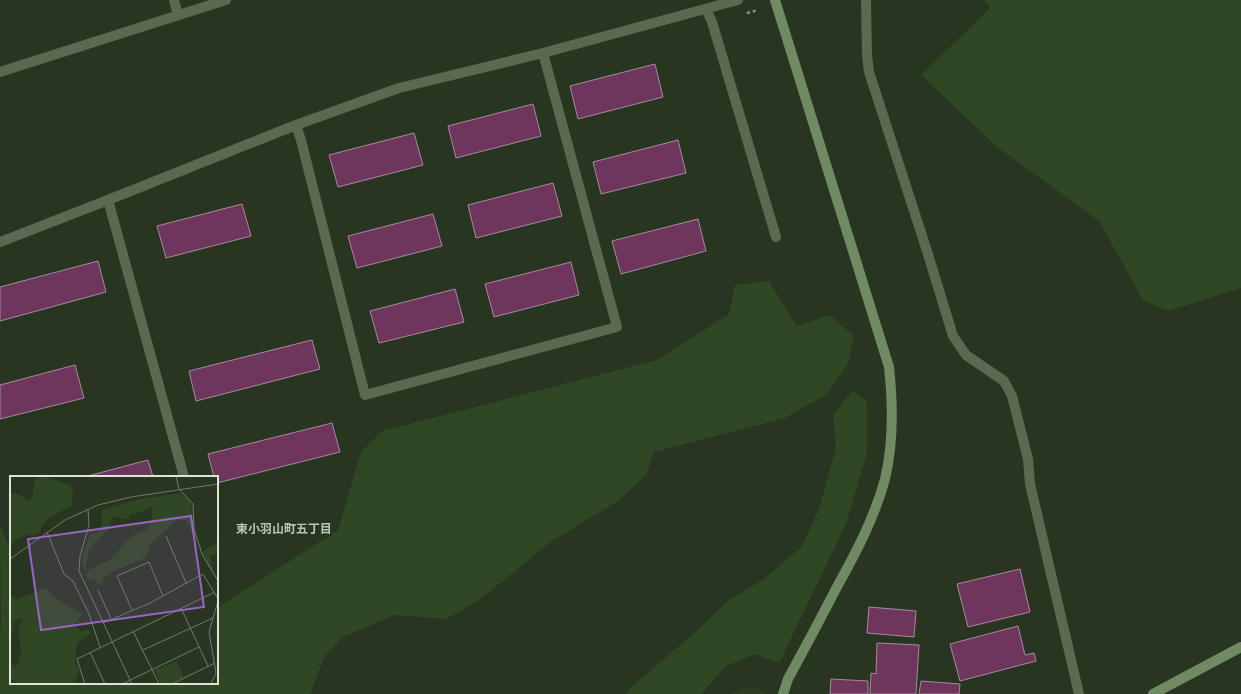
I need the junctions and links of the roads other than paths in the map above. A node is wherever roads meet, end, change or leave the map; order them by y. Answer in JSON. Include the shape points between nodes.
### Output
{"nodes":[{"id":1,"x":174,"y":0,"type":"edge"},
{"id":2,"x":226,"y":0,"type":"edge"},
{"id":3,"x":738,"y":0,"type":"edge"},
{"id":4,"x":775,"y":0,"type":"edge"},
{"id":5,"x":866,"y":0,"type":"edge"},
{"id":6,"x":706,"y":8,"type":"junction"},
{"id":7,"x":178,"y":15,"type":"junction"},
{"id":8,"x":543,"y":53,"type":"junction"},
{"id":9,"x":0,"y":72,"type":"edge"},
{"id":10,"x":296,"y":125,"type":"junction"},
{"id":11,"x":108,"y":200,"type":"junction"},
{"id":12,"x":776,"y":237,"type":"dead end"},
{"id":13,"x":0,"y":242,"type":"edge"},
{"id":14,"x":184,"y":476,"type":"edge"},
{"id":15,"x":1241,"y":647,"type":"edge"},
{"id":16,"x":783,"y":694,"type":"edge"},
{"id":17,"x":1078,"y":694,"type":"edge"},
{"id":18,"x":1153,"y":694,"type":"edge"}],
"edges":[{"from":1,"to":7,"type":"street"},
{"from":2,"to":7,"type":"street"},
{"from":3,"to":6,"type":"street"},
{"from":4,"to":16,"type":"street","via":[[889,367],[892,402],[891,438],[885,478],[874,514],[788,679]]},
{"from":5,"to":17,"type":"street","via":[[867,55],[870,72],[953,336],[966,355],[1004,381],[1012,396]]},
{"from":6,"to":8,"type":"street"},
{"from":6,"to":12,"type":"street"},
{"from":7,"to":9,"type":"street"},
{"from":8,"to":10,"type":"street","via":[[399,88]]},
{"from":8,"to":10,"type":"street","via":[[617,327],[365,395]]},
{"from":10,"to":11,"type":"street"},
{"from":11,"to":13,"type":"street"},
{"from":11,"to":14,"type":"street"},
{"from":15,"to":18,"type":"street"}]}
